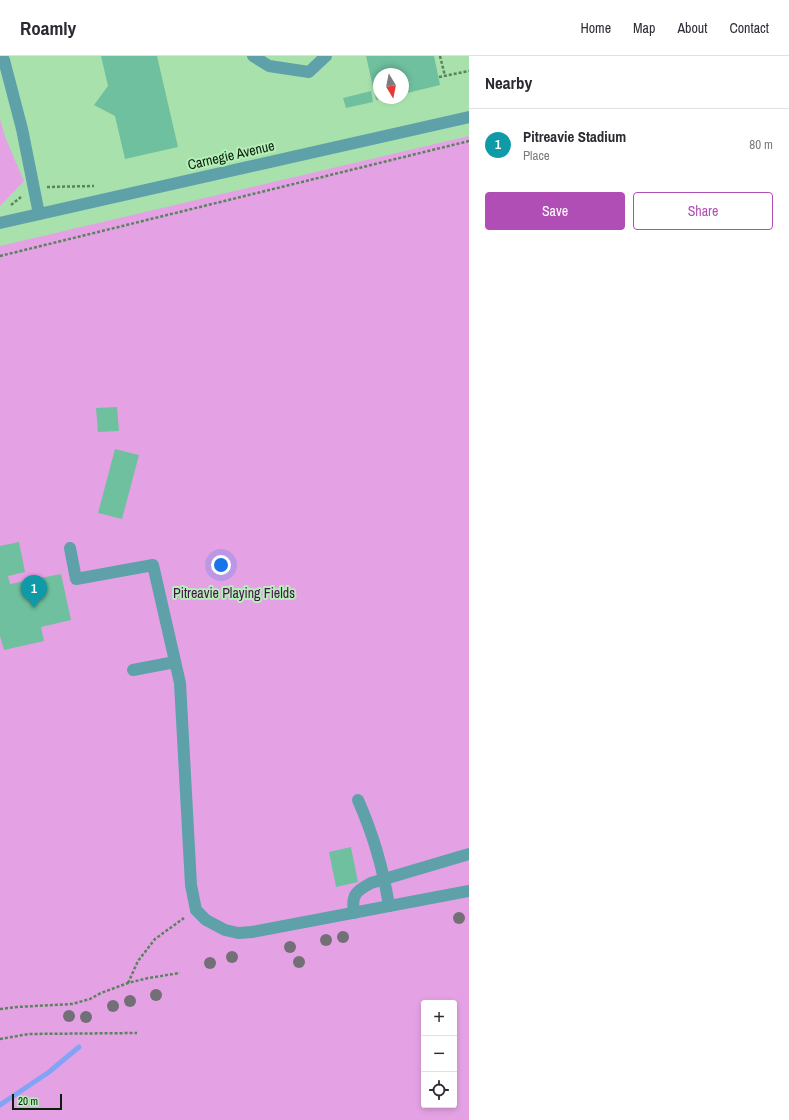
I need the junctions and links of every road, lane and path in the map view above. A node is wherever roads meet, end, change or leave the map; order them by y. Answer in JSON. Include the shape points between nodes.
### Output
{"nodes":[{"id":1,"x":253,"y":56,"type":"edge"},
{"id":2,"x":325,"y":56,"type":"edge"},
{"id":3,"x":440,"y":56,"type":"edge"},
{"id":4,"x":4,"y":60,"type":"dead end"},
{"id":5,"x":469,"y":71,"type":"edge"},
{"id":6,"x":445,"y":76,"type":"junction"},
{"id":7,"x":439,"y":77,"type":"dead end"},
{"id":8,"x":469,"y":117,"type":"edge"},
{"id":9,"x":469,"y":141,"type":"edge"},
{"id":10,"x":39,"y":214,"type":"junction"},
{"id":11,"x":0,"y":224,"type":"edge"},
{"id":12,"x":0,"y":256,"type":"edge"},
{"id":13,"x":70,"y":548,"type":"dead end"},
{"id":14,"x":175,"y":662,"type":"junction"},
{"id":15,"x":132,"y":670,"type":"dead end"},
{"id":16,"x":358,"y":800,"type":"dead end"},
{"id":17,"x":469,"y":854,"type":"edge"},
{"id":18,"x":384,"y":878,"type":"junction"},
{"id":19,"x":469,"y":891,"type":"edge"},
{"id":20,"x":389,"y":906,"type":"junction"},
{"id":21,"x":196,"y":910,"type":"junction"},
{"id":22,"x":354,"y":913,"type":"junction"},
{"id":23,"x":180,"y":973,"type":"dead end"},
{"id":24,"x":128,"y":983,"type":"junction"},
{"id":25,"x":0,"y":1009,"type":"edge"},
{"id":26,"x":137,"y":1033,"type":"dead end"},
{"id":27,"x":0,"y":1039,"type":"edge"}],
"edges":[{"from":1,"to":2,"type":"street","via":[[269,66],[309,72]]},
{"from":3,"to":6,"type":"path"},
{"from":4,"to":10,"type":"street","via":[[22,129]]},
{"from":5,"to":6,"type":"path"},
{"from":6,"to":7,"type":"path"},
{"from":8,"to":10,"type":"street","name":"Carnegie Avenue"},
{"from":9,"to":12,"type":"path"},
{"from":10,"to":11,"type":"street","name":"Carnegie Avenue"},
{"from":13,"to":14,"type":"street","via":[[76,579],[153,565]]},
{"from":14,"to":15,"type":"street"},
{"from":14,"to":21,"type":"street","via":[[180,683],[191,885]]},
{"from":16,"to":18,"type":"street","via":[[376,847]]},
{"from":17,"to":18,"type":"street"},
{"from":18,"to":20,"type":"street"},
{"from":18,"to":22,"type":"street","via":[[361,888],[355,894]]},
{"from":19,"to":20,"type":"street"},
{"from":20,"to":22,"type":"street"},
{"from":21,"to":22,"type":"street","via":[[206,920],[225,930],[238,933]]},
{"from":21,"to":24,"type":"path","via":[[155,939],[138,961]]},
{"from":23,"to":24,"type":"path"},
{"from":24,"to":25,"type":"path","via":[[72,1004]]},
{"from":26,"to":27,"type":"path","via":[[29,1034]]}]}
